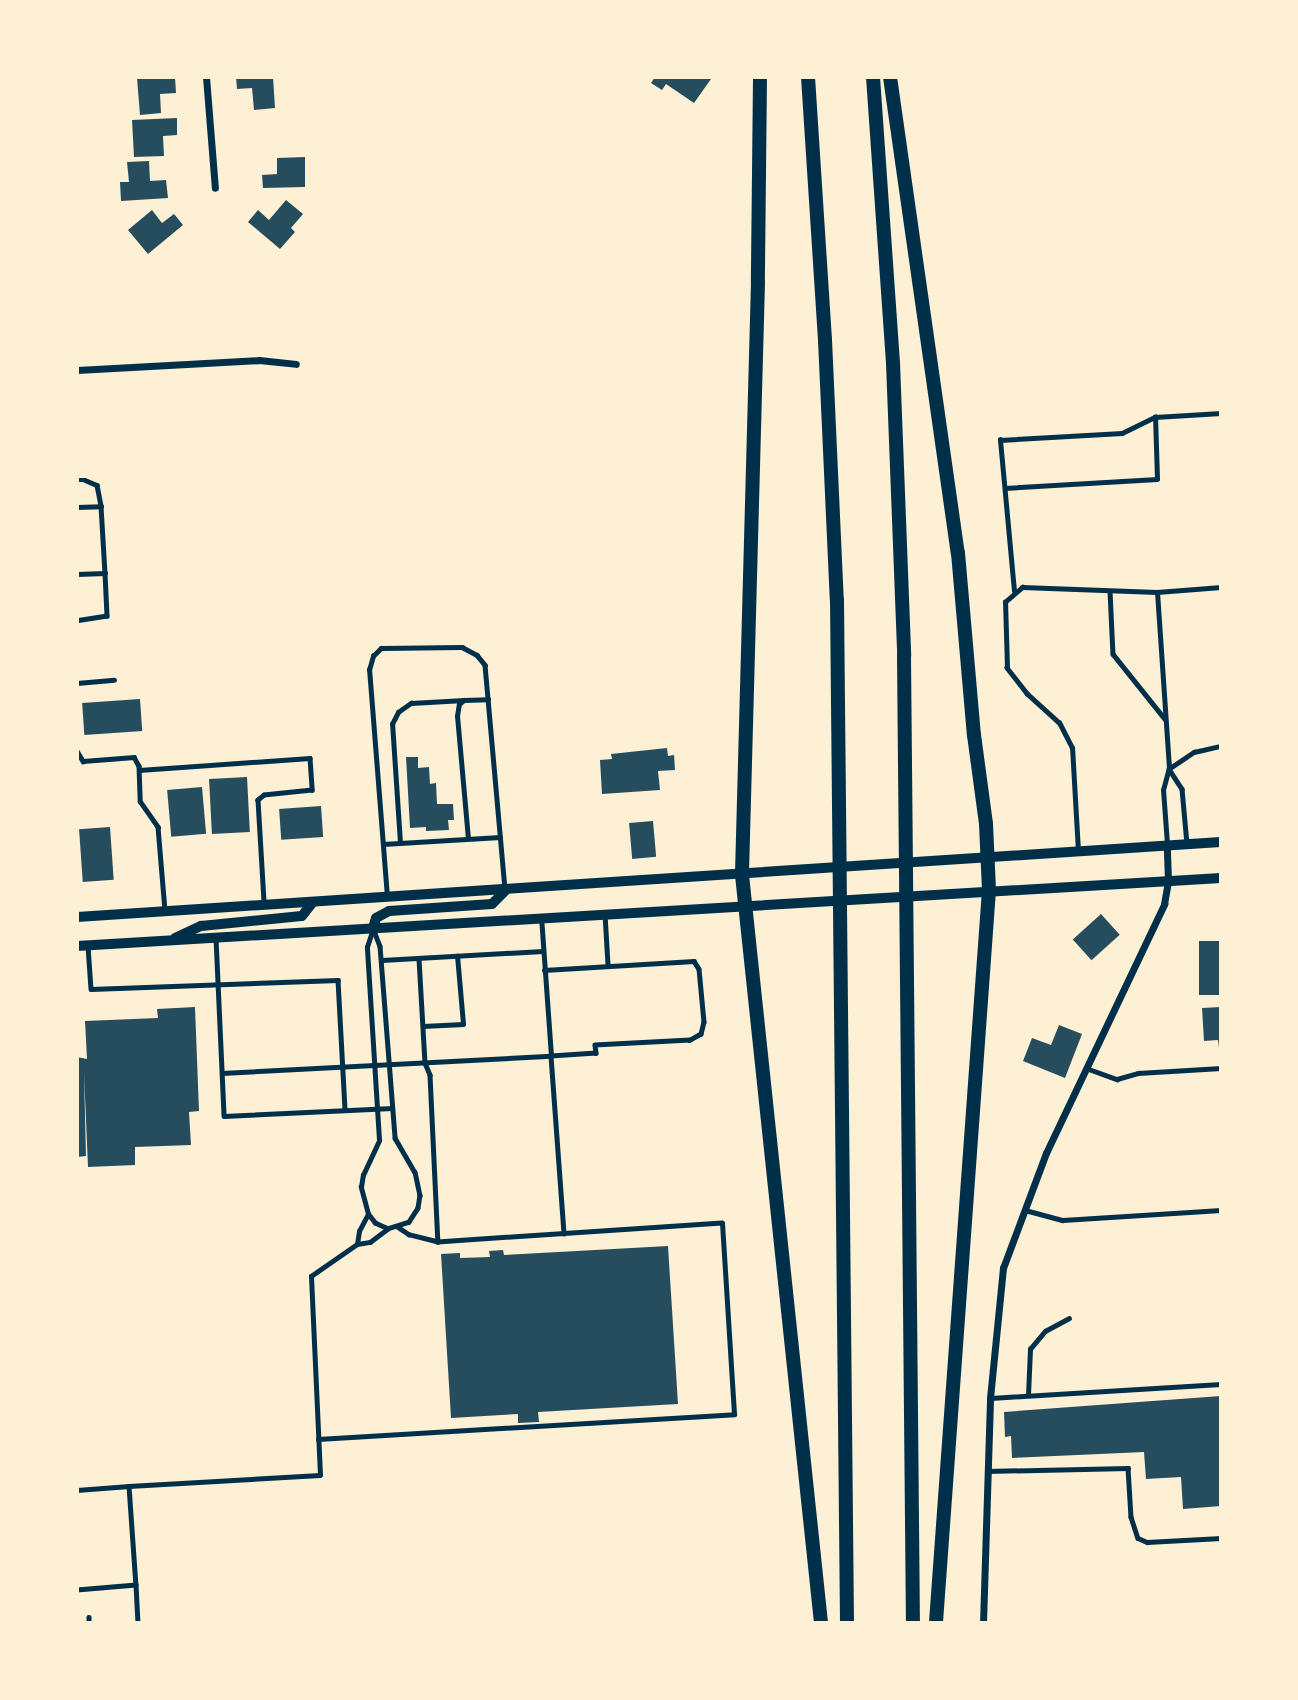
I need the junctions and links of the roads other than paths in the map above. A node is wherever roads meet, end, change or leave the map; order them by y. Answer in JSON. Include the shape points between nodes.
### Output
{"nodes":[{"id":1,"x":206,"y":77,"type":"edge"},
{"id":2,"x":760,"y":77,"type":"edge"},
{"id":3,"x":808,"y":77,"type":"edge"},
{"id":4,"x":873,"y":77,"type":"edge"},
{"id":5,"x":890,"y":77,"type":"edge"},
{"id":6,"x":215,"y":188,"type":"dead end"},
{"id":7,"x":296,"y":364,"type":"dead end"},
{"id":8,"x":77,"y":370,"type":"edge"},
{"id":9,"x":1221,"y":413,"type":"edge"},
{"id":10,"x":1154,"y":416,"type":"junction"},
{"id":11,"x":77,"y":480,"type":"edge"},
{"id":12,"x":1005,"y":488,"type":"junction"},
{"id":13,"x":101,"y":506,"type":"junction"},
{"id":14,"x":77,"y":507,"type":"edge"},
{"id":15,"x":105,"y":573,"type":"junction"},
{"id":16,"x":77,"y":574,"type":"edge"},
{"id":17,"x":1221,"y":587,"type":"edge"},
{"id":18,"x":1110,"y":591,"type":"junction"},
{"id":19,"x":1014,"y":592,"type":"junction"},
{"id":20,"x":1157,"y":592,"type":"junction"},
{"id":21,"x":77,"y":621,"type":"edge"},
{"id":22,"x":114,"y":680,"type":"dead end"},
{"id":23,"x":77,"y":683,"type":"edge"},
{"id":24,"x":488,"y":699,"type":"junction"},
{"id":25,"x":464,"y":700,"type":"junction"},
{"id":26,"x":1166,"y":720,"type":"junction"},
{"id":27,"x":1221,"y":746,"type":"edge"},
{"id":28,"x":77,"y":751,"type":"edge"},
{"id":29,"x":1169,"y":768,"type":"junction"},
{"id":30,"x":139,"y":770,"type":"junction"},
{"id":31,"x":500,"y":837,"type":"junction"},
{"id":32,"x":468,"y":839,"type":"junction"},
{"id":33,"x":1221,"y":842,"type":"edge"},
{"id":34,"x":400,"y":843,"type":"junction"},
{"id":35,"x":383,"y":844,"type":"junction"},
{"id":36,"x":1187,"y":844,"type":"junction"},
{"id":37,"x":1167,"y":845,"type":"junction"},
{"id":38,"x":1078,"y":852,"type":"junction"},
{"id":39,"x":988,"y":859,"type":"junction"},
{"id":40,"x":742,"y":875,"type":"junction"},
{"id":41,"x":1221,"y":878,"type":"edge"},
{"id":42,"x":1168,"y":881,"type":"junction"},
{"id":43,"x":989,"y":890,"type":"junction"},
{"id":44,"x":505,"y":891,"type":"junction"},
{"id":45,"x":387,"y":898,"type":"junction"},
{"id":46,"x":312,"y":903,"type":"junction"},
{"id":47,"x":744,"y":905,"type":"junction"},
{"id":48,"x":264,"y":906,"type":"junction"},
{"id":49,"x":165,"y":912,"type":"junction"},
{"id":50,"x":605,"y":914,"type":"junction"},
{"id":51,"x":77,"y":917,"type":"edge"},
{"id":52,"x":541,"y":918,"type":"junction"},
{"id":53,"x":373,"y":928,"type":"junction"},
{"id":54,"x":216,"y":937,"type":"junction"},
{"id":55,"x":169,"y":940,"type":"junction"},
{"id":56,"x":83,"y":946,"type":"edge"},
{"id":57,"x":543,"y":951,"type":"junction"},
{"id":58,"x":457,"y":956,"type":"junction"},
{"id":59,"x":419,"y":959,"type":"junction"},
{"id":60,"x":382,"y":960,"type":"junction"},
{"id":61,"x":608,"y":965,"type":"junction"},
{"id":62,"x":544,"y":970,"type":"junction"},
{"id":63,"x":218,"y":986,"type":"junction"},
{"id":64,"x":423,"y":1026,"type":"junction"},
{"id":65,"x":551,"y":1056,"type":"junction"},
{"id":66,"x":425,"y":1063,"type":"junction"},
{"id":67,"x":375,"y":1066,"type":"junction"},
{"id":68,"x":390,"y":1066,"type":"junction"},
{"id":69,"x":343,"y":1068,"type":"junction"},
{"id":70,"x":1086,"y":1068,"type":"junction"},
{"id":71,"x":1221,"y":1068,"type":"edge"},
{"id":72,"x":222,"y":1073,"type":"junction"},
{"id":73,"x":392,"y":1108,"type":"junction"},
{"id":74,"x":377,"y":1109,"type":"junction"},
{"id":75,"x":345,"y":1110,"type":"junction"},
{"id":76,"x":1025,"y":1210,"type":"junction"},
{"id":77,"x":1221,"y":1210,"type":"edge"},
{"id":78,"x":368,"y":1214,"type":"junction"},
{"id":79,"x":397,"y":1227,"type":"junction"},
{"id":80,"x":388,"y":1229,"type":"junction"},
{"id":81,"x":564,"y":1234,"type":"junction"},
{"id":82,"x":438,"y":1242,"type":"junction"},
{"id":83,"x":357,"y":1244,"type":"junction"},
{"id":84,"x":1069,"y":1318,"type":"dead end"},
{"id":85,"x":1221,"y":1384,"type":"edge"},
{"id":86,"x":1028,"y":1395,"type":"junction"},
{"id":87,"x":990,"y":1398,"type":"junction"},
{"id":88,"x":318,"y":1439,"type":"junction"},
{"id":89,"x":987,"y":1471,"type":"junction"},
{"id":90,"x":129,"y":1486,"type":"junction"},
{"id":91,"x":77,"y":1490,"type":"edge"},
{"id":92,"x":1221,"y":1538,"type":"edge"},
{"id":93,"x":136,"y":1585,"type":"junction"},
{"id":94,"x":77,"y":1590,"type":"edge"},
{"id":95,"x":138,"y":1623,"type":"edge"},
{"id":96,"x":821,"y":1623,"type":"edge"},
{"id":97,"x":848,"y":1623,"type":"edge"},
{"id":98,"x":913,"y":1623,"type":"edge"},
{"id":99,"x":936,"y":1623,"type":"edge"},
{"id":100,"x":983,"y":1623,"type":"edge"}],
"edges":[{"from":1,"to":6,"type":"street"},
{"from":2,"to":40,"type":"highway"},
{"from":3,"to":97,"type":"highway","via":[[832,468]]},
{"from":4,"to":98,"type":"highway","via":[[899,489]]},
{"from":5,"to":39,"type":"highway","via":[[953,516]]},
{"from":7,"to":8,"type":"street","via":[[259,360]]},
{"from":9,"to":10,"type":"lane"},
{"from":10,"to":12,"type":"lane","via":[[1122,433],[1000,440]]},
{"from":10,"to":12,"type":"lane","via":[[1157,480]]},
{"from":11,"to":13,"type":"lane","via":[[97,485]]},
{"from":12,"to":19,"type":"lane"},
{"from":13,"to":14,"type":"lane"},
{"from":13,"to":15,"type":"lane"},
{"from":15,"to":16,"type":"lane"},
{"from":15,"to":21,"type":"lane","via":[[107,616]]},
{"from":17,"to":20,"type":"lane"},
{"from":18,"to":19,"type":"lane","via":[[1022,587]]},
{"from":18,"to":20,"type":"lane"},
{"from":18,"to":26,"type":"lane","via":[[1113,654]]},
{"from":19,"to":38,"type":"lane","via":[[1005,602],[1007,668],[1059,723],[1072,748]]},
{"from":20,"to":26,"type":"lane"},
{"from":22,"to":23,"type":"lane"},
{"from":24,"to":25,"type":"lane"},
{"from":24,"to":31,"type":"lane"},
{"from":24,"to":35,"type":"lane","via":[[485,665],[461,647],[381,648],[373,656],[369,670]]},
{"from":25,"to":32,"type":"lane","via":[[458,704],[457,716]]},
{"from":25,"to":34,"type":"lane","via":[[411,703],[403,706],[392,724]]},
{"from":26,"to":29,"type":"lane"},
{"from":27,"to":29,"type":"lane","via":[[1194,752]]},
{"from":28,"to":30,"type":"lane","via":[[83,761],[134,757]]},
{"from":29,"to":36,"type":"lane","via":[[1182,789]]},
{"from":29,"to":37,"type":"lane","via":[[1163,790]]},
{"from":30,"to":48,"type":"lane","via":[[310,758],[312,790],[264,795],[258,800]]},
{"from":30,"to":49,"type":"lane","via":[[140,801],[158,827]]},
{"from":31,"to":32,"type":"lane"},
{"from":31,"to":44,"type":"lane"},
{"from":32,"to":34,"type":"lane"},
{"from":33,"to":36,"type":"main road"},
{"from":34,"to":35,"type":"lane"},
{"from":35,"to":45,"type":"lane"},
{"from":36,"to":37,"type":"main road"},
{"from":37,"to":38,"type":"main road"},
{"from":37,"to":42,"type":"street"},
{"from":38,"to":39,"type":"main road"},
{"from":39,"to":40,"type":"main road"},
{"from":39,"to":43,"type":"highway"},
{"from":40,"to":44,"type":"main road"},
{"from":40,"to":47,"type":"highway"},
{"from":41,"to":42,"type":"main road"},
{"from":42,"to":43,"type":"main road"},
{"from":42,"to":70,"type":"street","via":[[1164,904]]},
{"from":43,"to":47,"type":"main road"},
{"from":43,"to":99,"type":"highway"},
{"from":44,"to":45,"type":"main road"},
{"from":44,"to":53,"type":"main road","via":[[492,904],[389,911],[376,918]]},
{"from":45,"to":46,"type":"main road"},
{"from":46,"to":48,"type":"main road"},
{"from":46,"to":55,"type":"main road","via":[[302,916],[201,926]]},
{"from":47,"to":50,"type":"main road"},
{"from":47,"to":96,"type":"highway"},
{"from":48,"to":49,"type":"main road"},
{"from":49,"to":51,"type":"main road"},
{"from":50,"to":52,"type":"main road"},
{"from":50,"to":61,"type":"lane"},
{"from":52,"to":53,"type":"main road"},
{"from":52,"to":57,"type":"lane"},
{"from":53,"to":54,"type":"main road"},
{"from":53,"to":60,"type":"lane"},
{"from":53,"to":67,"type":"lane","via":[[367,947]]},
{"from":54,"to":55,"type":"main road"},
{"from":54,"to":63,"type":"lane"},
{"from":55,"to":56,"type":"main road"},
{"from":56,"to":63,"type":"lane","via":[[91,989]]},
{"from":57,"to":58,"type":"lane"},
{"from":57,"to":62,"type":"lane"},
{"from":58,"to":59,"type":"lane"},
{"from":58,"to":64,"type":"lane","via":[[463,1024]]},
{"from":59,"to":60,"type":"lane"},
{"from":59,"to":64,"type":"lane"},
{"from":60,"to":68,"type":"lane"},
{"from":61,"to":62,"type":"lane"},
{"from":61,"to":65,"type":"lane","via":[[694,961],[699,969],[701,1034],[690,1040],[595,1045],[596,1053]]},
{"from":62,"to":65,"type":"lane"},
{"from":63,"to":69,"type":"lane","via":[[338,980]]},
{"from":63,"to":72,"type":"lane"},
{"from":64,"to":66,"type":"lane"},
{"from":65,"to":66,"type":"lane"},
{"from":65,"to":81,"type":"lane"},
{"from":66,"to":68,"type":"lane"},
{"from":66,"to":82,"type":"lane","via":[[430,1075]]},
{"from":67,"to":68,"type":"lane"},
{"from":67,"to":69,"type":"lane"},
{"from":67,"to":74,"type":"lane"},
{"from":68,"to":73,"type":"lane"},
{"from":69,"to":72,"type":"lane"},
{"from":69,"to":75,"type":"lane"},
{"from":70,"to":71,"type":"lane","via":[[1117,1079],[1138,1073]]},
{"from":70,"to":76,"type":"street"},
{"from":72,"to":75,"type":"lane","via":[[224,1116]]},
{"from":73,"to":74,"type":"lane"},
{"from":73,"to":79,"type":"lane","via":[[395,1138],[415,1172],[420,1195],[414,1215]]},
{"from":74,"to":75,"type":"lane"},
{"from":74,"to":78,"type":"lane","via":[[379,1140],[361,1187]]},
{"from":76,"to":77,"type":"lane","via":[[1063,1220]]},
{"from":76,"to":87,"type":"street","via":[[1003,1268]]},
{"from":78,"to":80,"type":"lane"},
{"from":78,"to":83,"type":"lane"},
{"from":79,"to":80,"type":"lane"},
{"from":79,"to":82,"type":"lane","via":[[409,1236]]},
{"from":80,"to":83,"type":"lane","via":[[370,1242]]},
{"from":81,"to":82,"type":"lane"},
{"from":81,"to":88,"type":"lane","via":[[722,1223],[734,1414]]},
{"from":83,"to":88,"type":"lane","via":[[311,1276]]},
{"from":84,"to":86,"type":"lane","via":[[1045,1331],[1030,1349]]},
{"from":85,"to":86,"type":"lane"},
{"from":86,"to":87,"type":"lane"},
{"from":87,"to":89,"type":"street"},
{"from":88,"to":90,"type":"lane","via":[[320,1475]]},
{"from":89,"to":92,"type":"lane","via":[[1128,1468],[1131,1517],[1138,1538],[1147,1542]]},
{"from":89,"to":100,"type":"street"},
{"from":90,"to":91,"type":"lane"},
{"from":90,"to":93,"type":"lane"},
{"from":93,"to":94,"type":"lane"},
{"from":93,"to":95,"type":"lane"}]}
